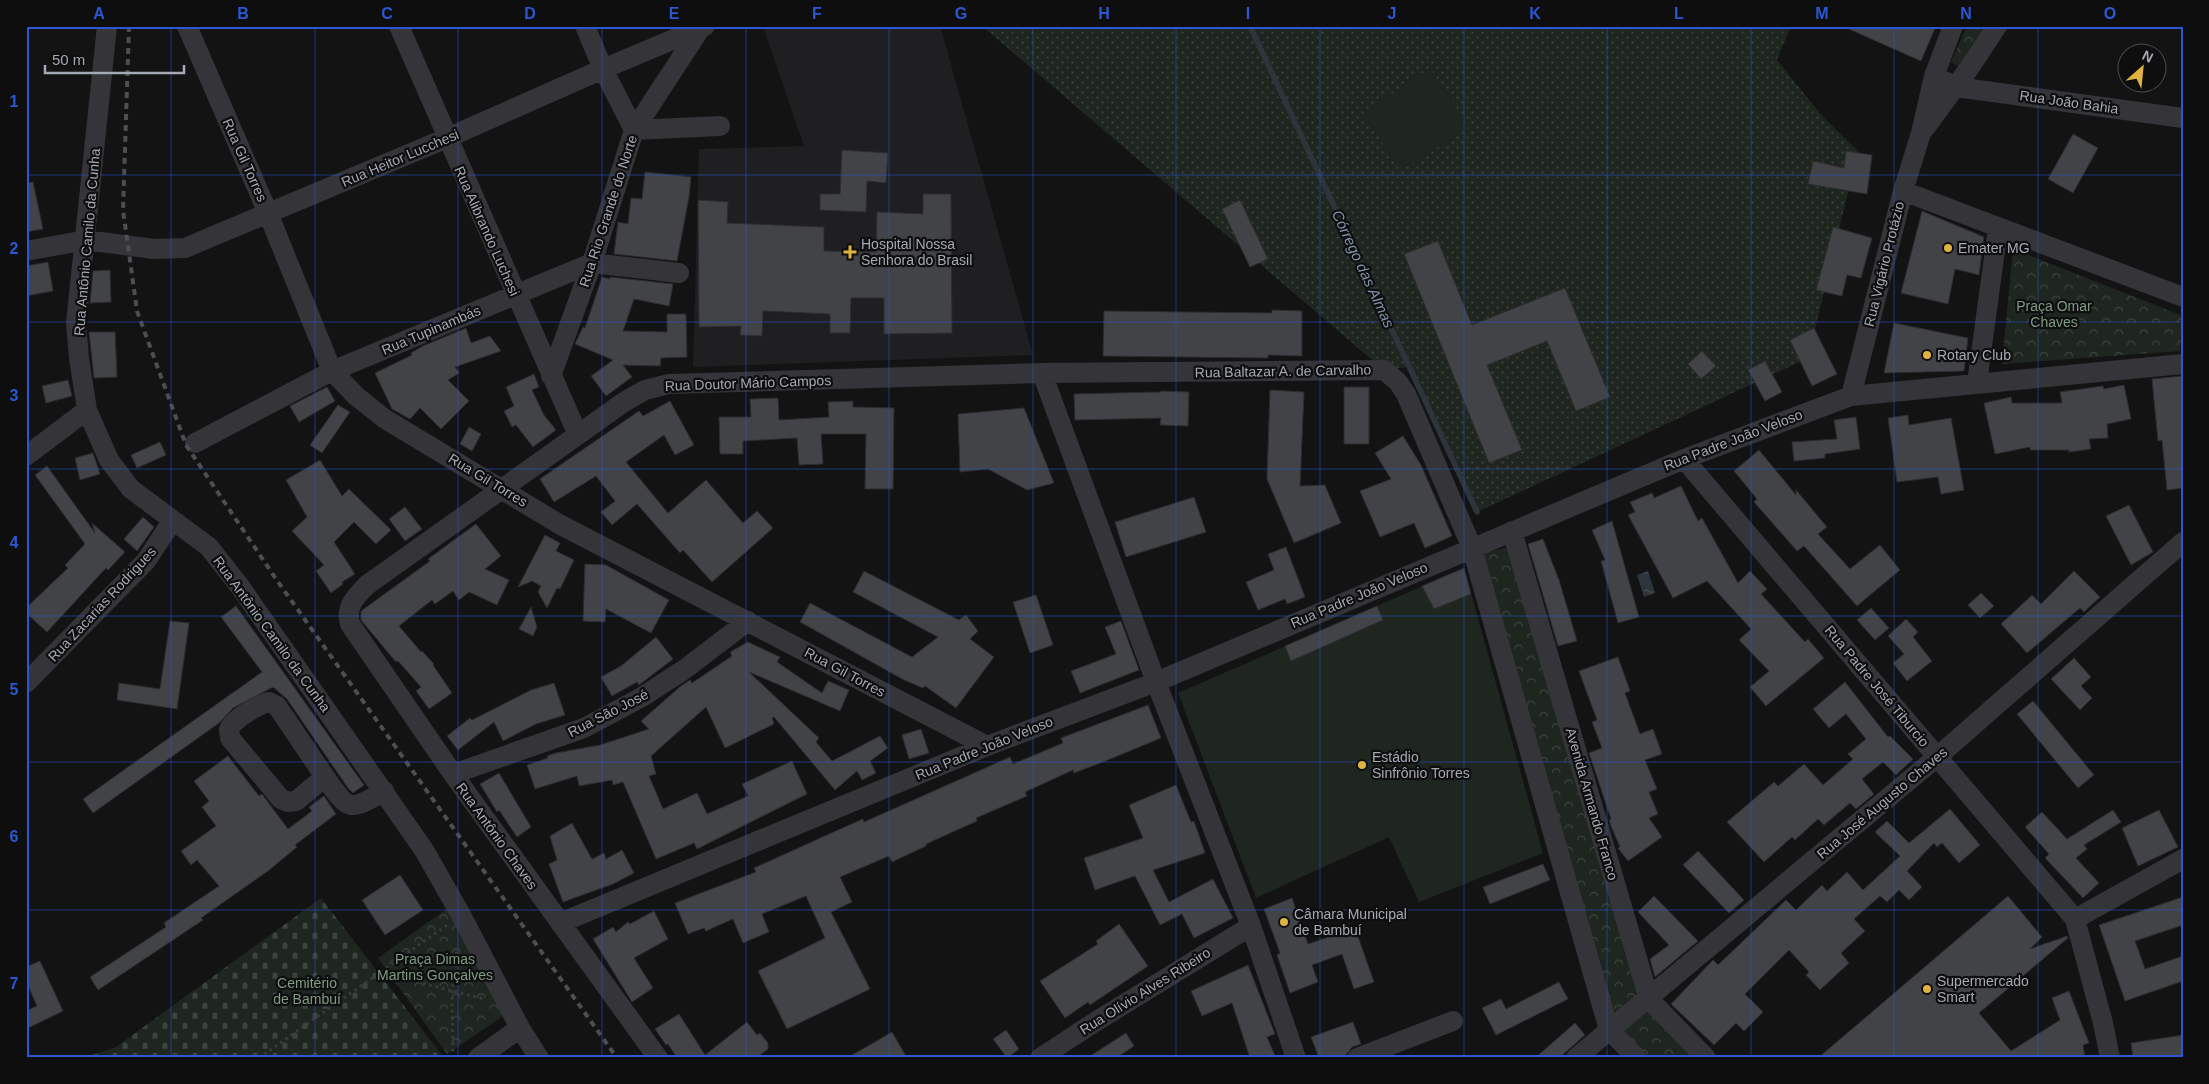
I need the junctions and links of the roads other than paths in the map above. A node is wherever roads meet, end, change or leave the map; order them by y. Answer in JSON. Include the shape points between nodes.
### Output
{"nodes":[{"id":1,"x":107,"y":26,"type":"edge"},
{"id":2,"x":187,"y":26,"type":"edge"},
{"id":3,"x":398,"y":26,"type":"edge"},
{"id":4,"x":585,"y":26,"type":"edge"},
{"id":5,"x":1953,"y":26,"type":"edge"},
{"id":6,"x":1997,"y":26,"type":"edge"},
{"id":7,"x":703,"y":28,"type":"edge"},
{"id":8,"x":602,"y":69,"type":"junction"},
{"id":9,"x":1934,"y":76,"type":"junction"},
{"id":10,"x":1956,"y":87,"type":"junction"},
{"id":11,"x":2183,"y":118,"type":"edge"},
{"id":12,"x":720,"y":126,"type":"dead end"},
{"id":13,"x":634,"y":130,"type":"junction"},
{"id":14,"x":1921,"y":133,"type":"junction"},
{"id":15,"x":447,"y":138,"type":"junction"},
{"id":16,"x":1903,"y":192,"type":"junction"},
{"id":17,"x":268,"y":213,"type":"junction"},
{"id":18,"x":1998,"y":228,"type":"junction"},
{"id":19,"x":86,"y":240,"type":"junction"},
{"id":20,"x":26,"y":251,"type":"edge"},
{"id":21,"x":592,"y":263,"type":"junction"},
{"id":22,"x":679,"y":273,"type":"dead end"},
{"id":23,"x":515,"y":295,"type":"junction"},
{"id":24,"x":2183,"y":297,"type":"edge"},
{"id":25,"x":2183,"y":364,"type":"edge"},
{"id":26,"x":332,"y":371,"type":"junction"},
{"id":27,"x":1042,"y":373,"type":"junction"},
{"id":28,"x":551,"y":376,"type":"junction"},
{"id":29,"x":1977,"y":383,"type":"junction"},
{"id":30,"x":1851,"y":396,"type":"junction"},
{"id":31,"x":87,"y":410,"type":"junction"},
{"id":32,"x":578,"y":435,"type":"junction"},
{"id":33,"x":195,"y":443,"type":"dead end"},
{"id":34,"x":26,"y":456,"type":"edge"},
{"id":35,"x":1684,"y":459,"type":"junction"},
{"id":36,"x":501,"y":488,"type":"junction"},
{"id":37,"x":173,"y":520,"type":"junction"},
{"id":38,"x":1512,"y":531,"type":"junction"},
{"id":39,"x":2183,"y":542,"type":"edge"},
{"id":40,"x":1472,"y":548,"type":"junction"},
{"id":41,"x":348,"y":610,"type":"joint"},
{"id":42,"x":748,"y":621,"type":"junction"},
{"id":43,"x":1156,"y":682,"type":"junction"},
{"id":44,"x":26,"y":683,"type":"edge"},
{"id":45,"x":987,"y":746,"type":"junction"},
{"id":46,"x":1937,"y":757,"type":"junction"},
{"id":47,"x":453,"y":774,"type":"junction"},
{"id":48,"x":325,"y":777,"type":"junction"},
{"id":49,"x":384,"y":791,"type":"junction"},
{"id":50,"x":2183,"y":859,"type":"edge"},
{"id":51,"x":2075,"y":919,"type":"junction"},
{"id":52,"x":560,"y":923,"type":"junction"},
{"id":53,"x":1251,"y":926,"type":"junction"},
{"id":54,"x":1649,"y":999,"type":"junction"},
{"id":55,"x":1453,"y":1021,"type":"dead end"},
{"id":56,"x":520,"y":1028,"type":"junction"},
{"id":57,"x":1609,"y":1030,"type":"junction"},
{"id":58,"x":478,"y":1058,"type":"edge"},
{"id":59,"x":539,"y":1058,"type":"edge"},
{"id":60,"x":658,"y":1058,"type":"edge"},
{"id":61,"x":1040,"y":1058,"type":"edge"},
{"id":62,"x":1296,"y":1058,"type":"edge"},
{"id":63,"x":1358,"y":1058,"type":"edge"},
{"id":64,"x":1576,"y":1058,"type":"edge"},
{"id":65,"x":1637,"y":1058,"type":"edge"},
{"id":66,"x":1706,"y":1058,"type":"edge"},
{"id":67,"x":2110,"y":1058,"type":"edge"}],
"edges":[{"from":1,"to":19,"type":"street","name":"Rua Antônio Camilo da Cunha"},
{"from":2,"to":17,"type":"street","name":"Rua Gil Torres"},
{"from":3,"to":15,"type":"street","name":"Rua Alibrando Luchesi"},
{"from":4,"to":8,"type":"street"},
{"from":5,"to":9,"type":"street","name":"Rua Vigário Protázio"},
{"from":6,"to":10,"type":"street","name":"Rua Vigário Protázio"},
{"from":7,"to":8,"type":"street","name":"Rua Heitor Lucchesi"},
{"from":7,"to":13,"type":"street","name":"Rua Rio Grande do Norte"},
{"from":8,"to":13,"type":"street"},
{"from":8,"to":15,"type":"street","name":"Rua Heitor Lucchesi"},
{"from":9,"to":10,"type":"street","name":"Rua João Bahia"},
{"from":9,"to":14,"type":"street","name":"Rua Vigário Protázio"},
{"from":10,"to":11,"type":"street","name":"Rua João Bahia"},
{"from":10,"to":14,"type":"street","name":"Rua Vigário Protázio"},
{"from":12,"to":13,"type":"street"},
{"from":13,"to":21,"type":"street","name":"Rua Rio Grande do Norte"},
{"from":14,"to":16,"type":"street","name":"Rua Vigário Protázio"},
{"from":15,"to":17,"type":"street","name":"Rua Heitor Lucchesi"},
{"from":15,"to":23,"type":"street","name":"Rua Alibrando Luchesi"},
{"from":16,"to":18,"type":"street"},
{"from":16,"to":30,"type":"street","name":"Rua Vigário Protázio"},
{"from":17,"to":19,"type":"street","name":"Rua Heitor Lucchesi","via":[[185,248],[154,249]]},
{"from":17,"to":26,"type":"street","name":"Rua Gil Torres"},
{"from":18,"to":24,"type":"street"},
{"from":18,"to":29,"type":"street"},
{"from":19,"to":20,"type":"street","name":"Rua Heitor Lucchesi"},
{"from":19,"to":31,"type":"street","name":"Rua Antônio Camilo da Cunha","via":[[76,324]]},
{"from":21,"to":22,"type":"street","name":"Rua Tupinambás"},
{"from":21,"to":23,"type":"street","name":"Rua Tupinambás"},
{"from":21,"to":28,"type":"street","name":"Rua Rio Grande do Norte"},
{"from":23,"to":26,"type":"street","name":"Rua Tupinambás"},
{"from":23,"to":28,"type":"street","name":"Rua Alibrando Luchesi"},
{"from":25,"to":29,"type":"street","name":"Rua Padre João Veloso"},
{"from":26,"to":33,"type":"street","name":"Rua Tupinambás"},
{"from":26,"to":36,"type":"street","name":"Rua Gil Torres","via":[[356,396],[385,418]]},
{"from":27,"to":32,"type":"street","name":"Rua Doutor Mário Campos","via":[[669,384],[645,390]]},
{"from":27,"to":40,"type":"street","name":"Rua Baltazar A. de Carvalho","via":[[1384,370],[1406,394]]},
{"from":27,"to":43,"type":"street"},
{"from":28,"to":32,"type":"street","name":"Rua Alibrando Luchesi"},
{"from":29,"to":30,"type":"street","name":"Rua Padre João Veloso"},
{"from":30,"to":35,"type":"street","name":"Rua Padre João Veloso"},
{"from":31,"to":34,"type":"street"},
{"from":31,"to":37,"type":"street","name":"Rua Antônio Camilo da Cunha","via":[[109,460],[131,489]]},
{"from":32,"to":36,"type":"street","name":"Rua Doutor Mário Campos"},
{"from":35,"to":38,"type":"street","name":"Rua Padre João Veloso"},
{"from":35,"to":46,"type":"street","name":"Rua Padre José Tiburcio"},
{"from":36,"to":41,"type":"street","name":"Rua Doutor Mário Campos","via":[[367,585]]},
{"from":36,"to":42,"type":"street","name":"Rua Gil Torres","via":[[583,537]]},
{"from":37,"to":44,"type":"street","name":"Rua Zacarias Rodrigues","via":[[146,561]]},
{"from":37,"to":49,"type":"street","name":"Rua Antônio Camilo da Cunha","via":[[209,548],[241,588]]},
{"from":38,"to":40,"type":"street","name":"Rua Padre João Veloso"},
{"from":38,"to":54,"type":"street","name":"Avenida Armando Franco"},
{"from":39,"to":46,"type":"street","name":"Rua José Augusto Chaves"},
{"from":40,"to":43,"type":"street","name":"Rua Padre João Veloso"},
{"from":40,"to":57,"type":"street"},
{"from":41,"to":47,"type":"street","name":"Rua Antônio Chaves","via":[[350,624]]},
{"from":42,"to":45,"type":"street","name":"Rua Gil Torres"},
{"from":42,"to":47,"type":"street","name":"Rua São José","via":[[685,669],[584,728]]},
{"from":43,"to":45,"type":"street","name":"Rua Padre João Veloso"},
{"from":43,"to":53,"type":"street"},
{"from":45,"to":52,"type":"street","name":"Rua Padre João Veloso"},
{"from":46,"to":51,"type":"street","name":"Rua Padre José Tiburcio"},
{"from":46,"to":54,"type":"street","name":"Rua José Augusto Chaves"},
{"from":47,"to":52,"type":"street","name":"Rua Antônio Chaves"},
{"from":48,"to":48,"type":"street","via":[[296,800],[288,802],[281,799],[230,738],[229,730],[233,723],[262,703],[269,702],[277,706]]},
{"from":48,"to":49,"type":"street","via":[[343,802],[351,806],[358,806]]},
{"from":49,"to":56,"type":"street","name":"Rua Antônio Camilo da Cunha","via":[[462,915]]},
{"from":50,"to":51,"type":"street"},
{"from":51,"to":67,"type":"street","name":"Rua Padre José Tiburcio"},
{"from":52,"to":60,"type":"street","name":"Rua Antônio Chaves"},
{"from":53,"to":61,"type":"street","name":"Rua Olívio Alves Ribeiro"},
{"from":53,"to":62,"type":"street"},
{"from":54,"to":57,"type":"street","name":"Rua José Augusto Chaves"},
{"from":54,"to":66,"type":"street","name":"Avenida Armando Franco"},
{"from":55,"to":63,"type":"street"},
{"from":56,"to":58,"type":"street"},
{"from":56,"to":59,"type":"street","name":"Rua Antônio Camilo da Cunha"},
{"from":57,"to":64,"type":"street","name":"Rua José Augusto Chaves"},
{"from":57,"to":65,"type":"street"}]}
